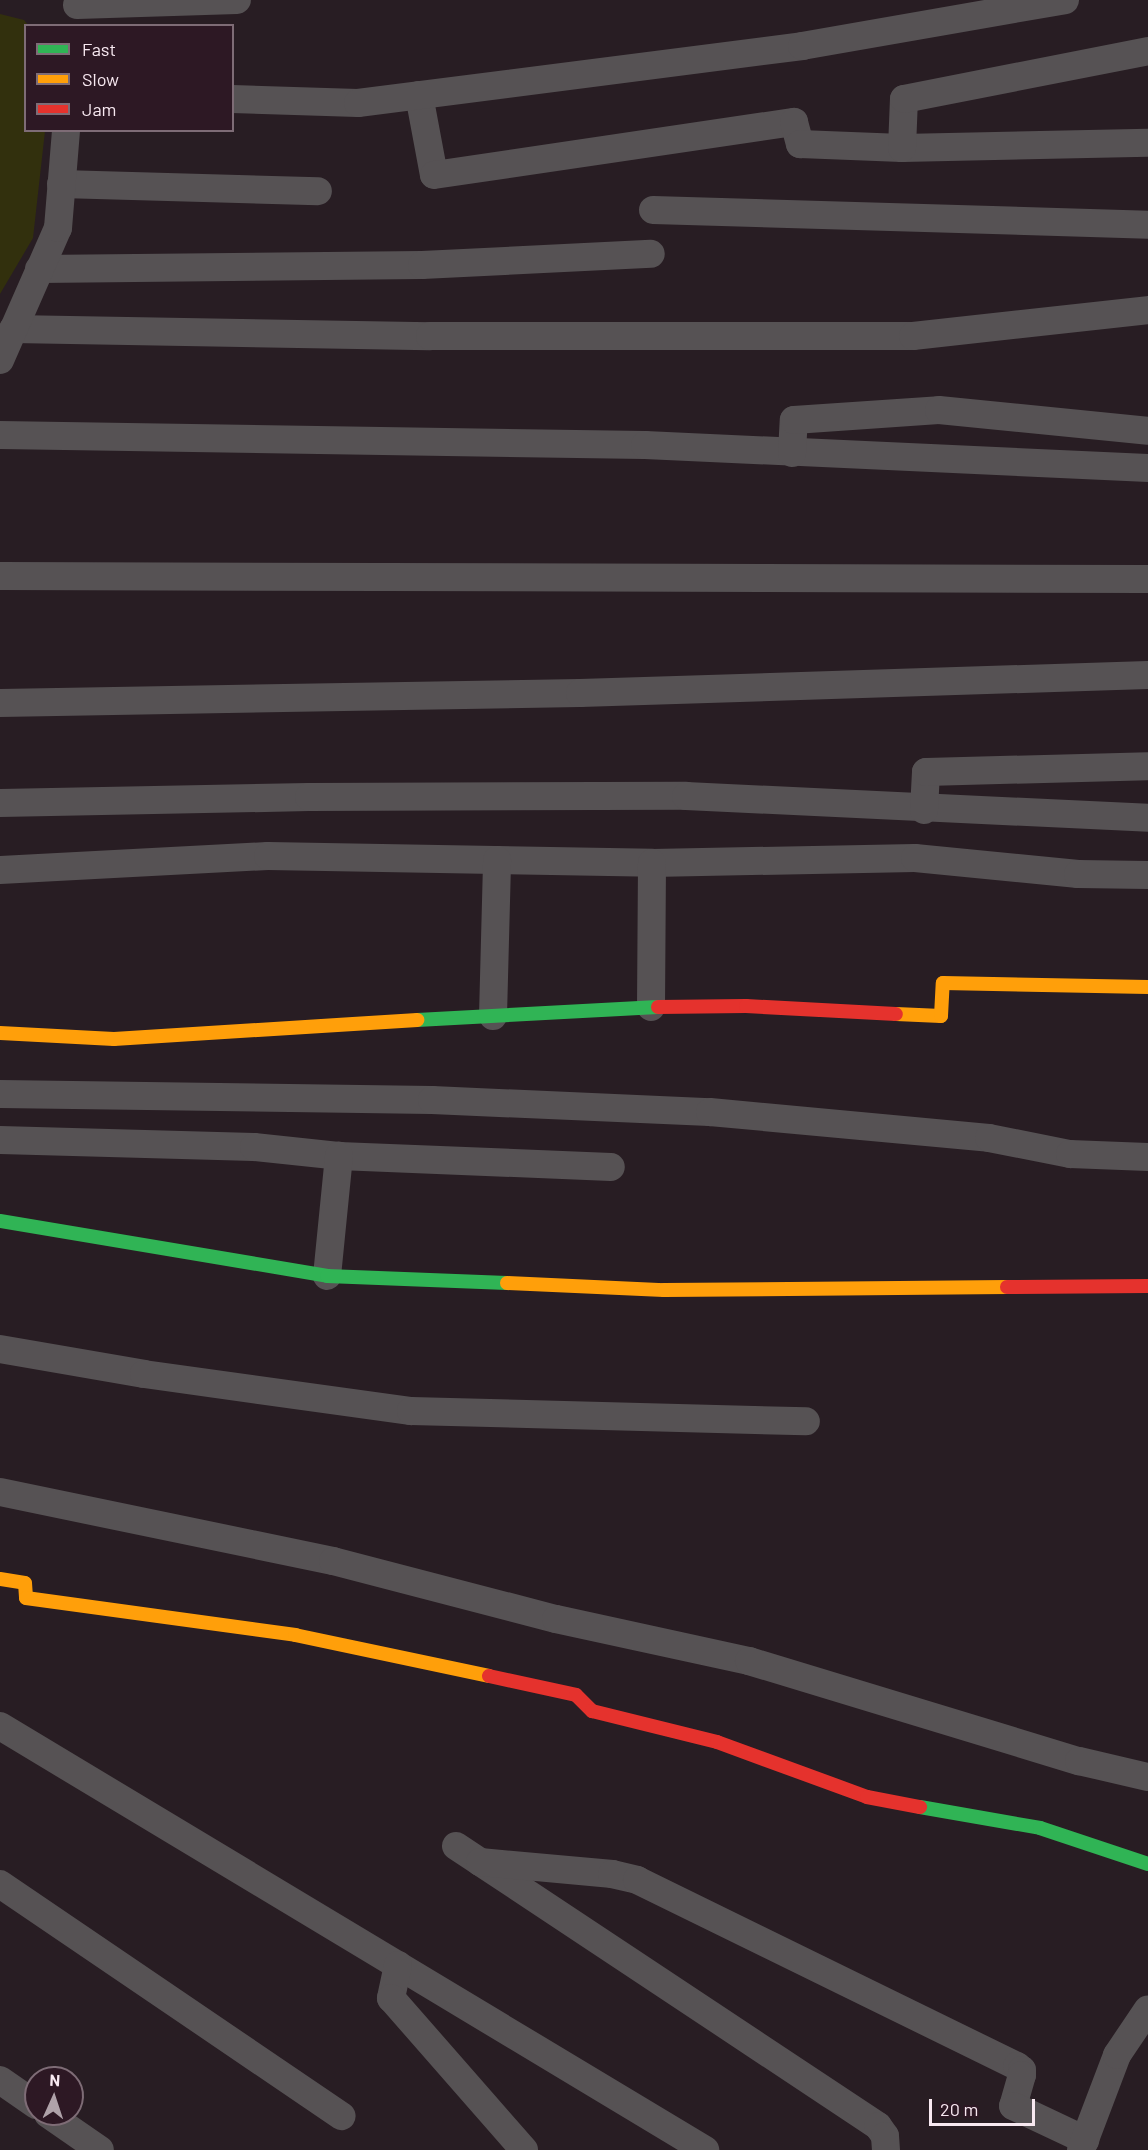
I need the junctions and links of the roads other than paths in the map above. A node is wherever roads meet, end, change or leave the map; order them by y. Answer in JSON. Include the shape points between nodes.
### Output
{"nodes":[{"id":1,"x":237,"y":0,"type":"edge"},
{"id":2,"x":1065,"y":0,"type":"edge"},
{"id":3,"x":76,"y":10,"type":"edge"},
{"id":4,"x":1148,"y":51,"type":"edge"},
{"id":5,"x":419,"y":95,"type":"junction"},
{"id":6,"x":234,"y":99,"type":"edge"},
{"id":7,"x":66,"y":132,"type":"edge"},
{"id":8,"x":1148,"y":143,"type":"edge"},
{"id":9,"x":902,"y":148,"type":"junction"},
{"id":10,"x":62,"y":184,"type":"junction"},
{"id":11,"x":318,"y":190,"type":"dead end"},
{"id":12,"x":653,"y":210,"type":"dead end"},
{"id":13,"x":1148,"y":225,"type":"edge"},
{"id":14,"x":651,"y":254,"type":"dead end"},
{"id":15,"x":39,"y":269,"type":"junction"},
{"id":16,"x":1148,"y":310,"type":"edge"},
{"id":17,"x":13,"y":329,"type":"junction"},
{"id":18,"x":0,"y":360,"type":"edge"},
{"id":19,"x":1148,"y":431,"type":"edge"},
{"id":20,"x":0,"y":435,"type":"edge"},
{"id":21,"x":792,"y":453,"type":"junction"},
{"id":22,"x":1148,"y":468,"type":"edge"},
{"id":23,"x":0,"y":576,"type":"edge"},
{"id":24,"x":1148,"y":579,"type":"edge"},
{"id":25,"x":1148,"y":675,"type":"edge"},
{"id":26,"x":0,"y":703,"type":"edge"},
{"id":27,"x":1148,"y":766,"type":"edge"},
{"id":28,"x":0,"y":803,"type":"edge"},
{"id":29,"x":924,"y":810,"type":"junction"},
{"id":30,"x":1148,"y":818,"type":"edge"},
{"id":31,"x":497,"y":860,"type":"junction"},
{"id":32,"x":652,"y":863,"type":"junction"},
{"id":33,"x":0,"y":870,"type":"edge"},
{"id":34,"x":1148,"y":875,"type":"edge"},
{"id":35,"x":1148,"y":987,"type":"edge"},
{"id":36,"x":651,"y":1007,"type":"junction"},
{"id":37,"x":493,"y":1016,"type":"junction"},
{"id":38,"x":0,"y":1033,"type":"edge"},
{"id":39,"x":0,"y":1094,"type":"edge"},
{"id":40,"x":0,"y":1140,"type":"edge"},
{"id":41,"x":339,"y":1156,"type":"junction"},
{"id":42,"x":1148,"y":1158,"type":"edge"},
{"id":43,"x":610,"y":1167,"type":"dead end"},
{"id":44,"x":0,"y":1221,"type":"edge"},
{"id":45,"x":327,"y":1276,"type":"junction"},
{"id":46,"x":1148,"y":1286,"type":"edge"},
{"id":47,"x":0,"y":1349,"type":"edge"},
{"id":48,"x":806,"y":1421,"type":"dead end"},
{"id":49,"x":0,"y":1492,"type":"edge"},
{"id":50,"x":0,"y":1579,"type":"edge"},
{"id":51,"x":0,"y":1726,"type":"edge"},
{"id":52,"x":1148,"y":1777,"type":"edge"},
{"id":53,"x":456,"y":1846,"type":"dead end"},
{"id":54,"x":480,"y":1862,"type":"junction"},
{"id":55,"x":1148,"y":1864,"type":"edge"},
{"id":56,"x":0,"y":1884,"type":"edge"},
{"id":57,"x":398,"y":1965,"type":"junction"},
{"id":58,"x":1148,"y":2009,"type":"edge"},
{"id":59,"x":0,"y":2080,"type":"edge"},
{"id":60,"x":24,"y":2097,"type":"edge"},
{"id":61,"x":342,"y":2115,"type":"dead end"},
{"id":62,"x":65,"y":2126,"type":"edge"},
{"id":63,"x":1083,"y":2145,"type":"edge"},
{"id":64,"x":100,"y":2150,"type":"edge"},
{"id":65,"x":524,"y":2150,"type":"edge"},
{"id":66,"x":705,"y":2150,"type":"edge"},
{"id":67,"x":886,"y":2150,"type":"edge"}],
"edges":[{"from":1,"to":3,"type":"street"},
{"from":2,"to":5,"type":"street","via":[[802,46]]},
{"from":4,"to":9,"type":"street","via":[[904,99]]},
{"from":5,"to":6,"type":"street","via":[[358,103]]},
{"from":5,"to":9,"type":"street","via":[[434,175],[794,122],[800,144]]},
{"from":7,"to":10,"type":"street"},
{"from":8,"to":9,"type":"street"},
{"from":10,"to":11,"type":"street"},
{"from":10,"to":15,"type":"street","via":[[58,228]]},
{"from":12,"to":13,"type":"street"},
{"from":14,"to":15,"type":"street","via":[[422,265]]},
{"from":15,"to":17,"type":"street"},
{"from":16,"to":17,"type":"street","via":[[913,336],[430,336]]},
{"from":17,"to":18,"type":"street"},
{"from":19,"to":21,"type":"street","via":[[939,410],[794,420]]},
{"from":20,"to":21,"type":"street","via":[[645,445]]},
{"from":21,"to":22,"type":"street"},
{"from":23,"to":24,"type":"street"},
{"from":25,"to":26,"type":"street","via":[[580,693]]},
{"from":27,"to":29,"type":"street","via":[[926,772]]},
{"from":28,"to":29,"type":"street","via":[[686,796]]},
{"from":29,"to":30,"type":"street"},
{"from":31,"to":32,"type":"street"},
{"from":31,"to":33,"type":"street","via":[[268,856]]},
{"from":31,"to":37,"type":"street"},
{"from":32,"to":34,"type":"street","via":[[915,858],[1078,874]]},
{"from":32,"to":36,"type":"street"},
{"from":35,"to":36,"type":"street","via":[[943,983],[941,1016],[746,1006]]},
{"from":36,"to":37,"type":"street"},
{"from":37,"to":38,"type":"street","via":[[114,1039]]},
{"from":39,"to":42,"type":"street","via":[[432,1100],[710,1112],[989,1138],[1070,1154]]},
{"from":40,"to":41,"type":"street","via":[[254,1147]]},
{"from":41,"to":43,"type":"street"},
{"from":41,"to":45,"type":"street"},
{"from":44,"to":45,"type":"street"},
{"from":45,"to":46,"type":"street","via":[[664,1290]]},
{"from":47,"to":48,"type":"street","via":[[144,1374],[411,1411]]},
{"from":49,"to":52,"type":"street","via":[[333,1561],[556,1619],[748,1661],[1079,1761]]},
{"from":50,"to":55,"type":"street","via":[[25,1583],[26,1598],[295,1635],[576,1695],[592,1711],[717,1742],[867,1797],[1040,1828]]},
{"from":51,"to":57,"type":"street"},
{"from":53,"to":54,"type":"street"},
{"from":54,"to":63,"type":"street","via":[[612,1874],[637,1880],[1017,2066],[1022,2076],[1013,2106]]},
{"from":54,"to":67,"type":"street","via":[[878,2126],[885,2136]]},
{"from":56,"to":61,"type":"street"},
{"from":57,"to":65,"type":"street","via":[[391,1998]]},
{"from":57,"to":66,"type":"street"},
{"from":58,"to":63,"type":"street","via":[[1117,2055]]},
{"from":59,"to":60,"type":"street"},
{"from":62,"to":64,"type":"street"}]}
